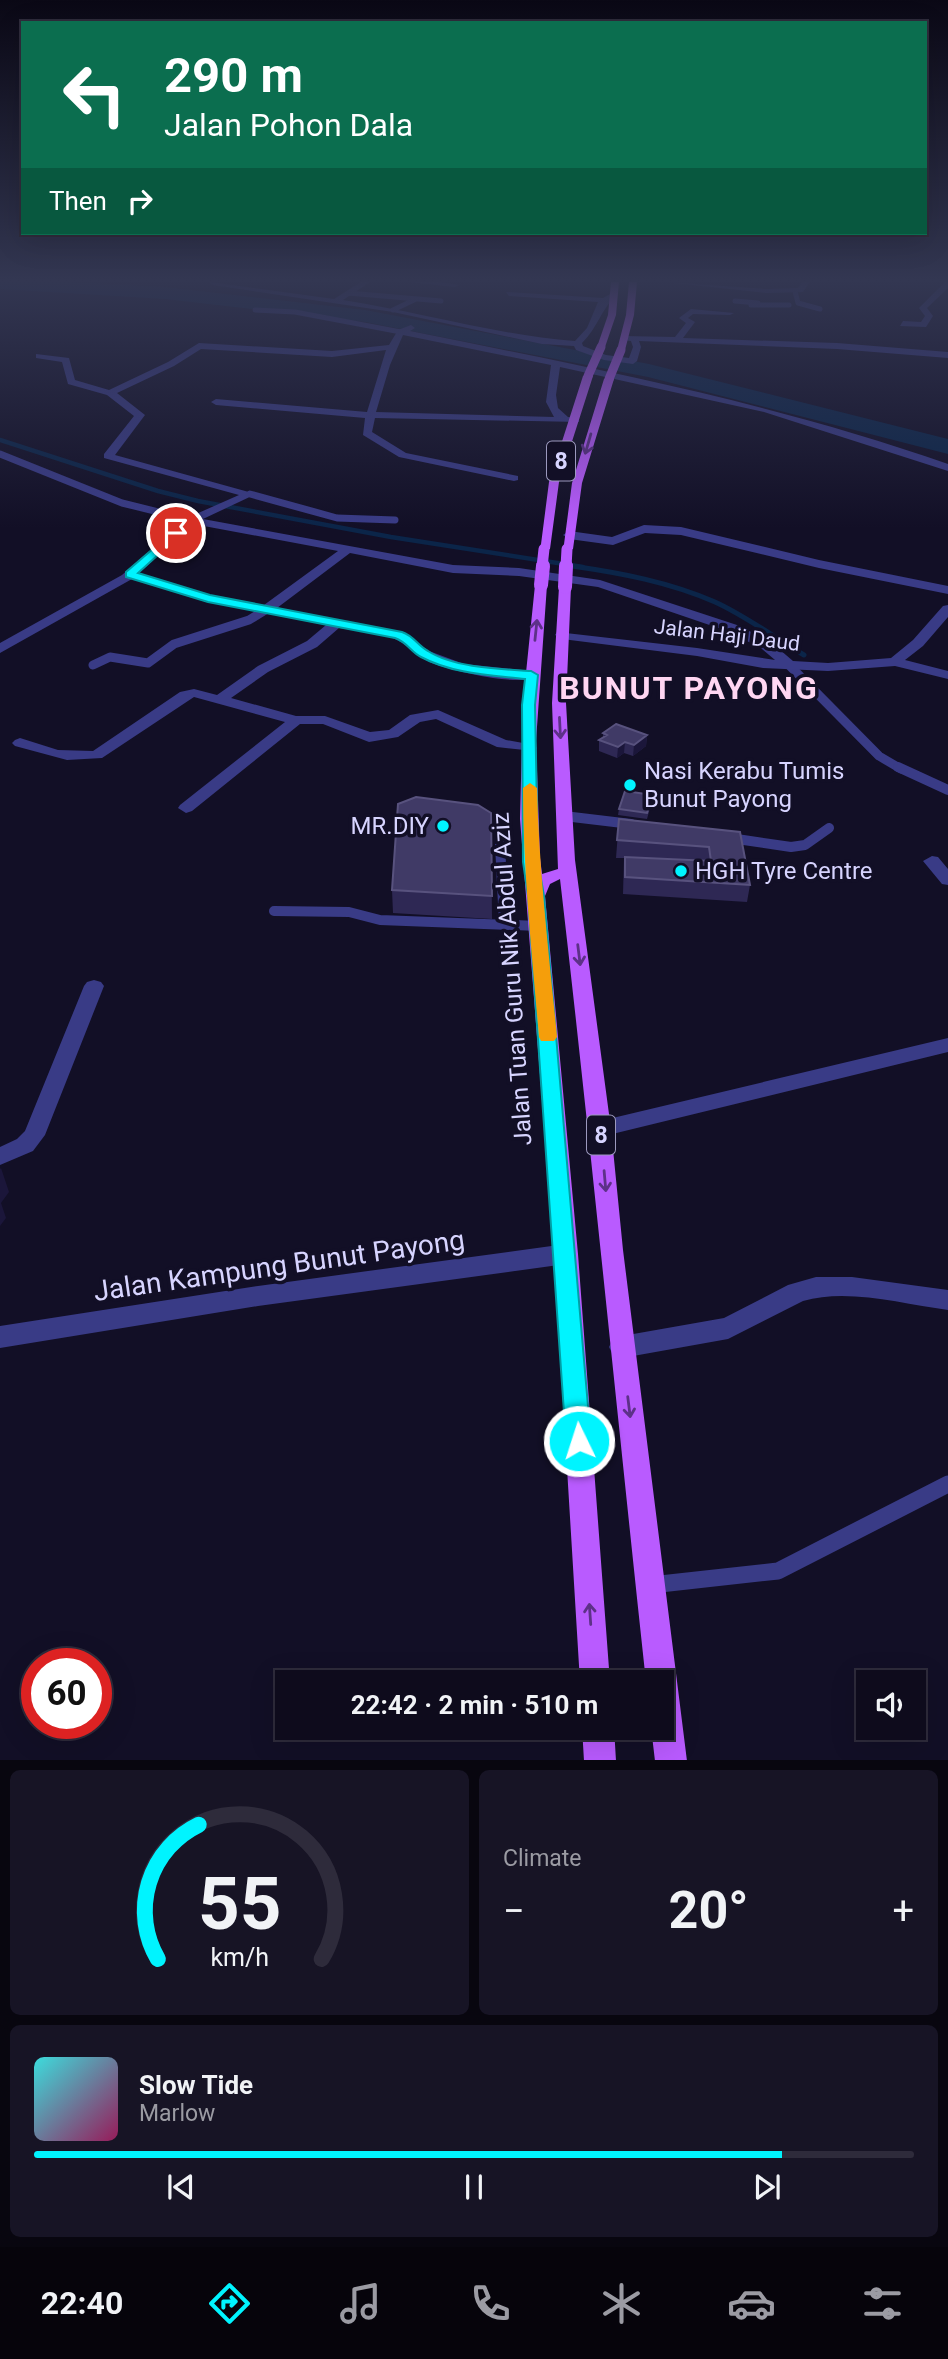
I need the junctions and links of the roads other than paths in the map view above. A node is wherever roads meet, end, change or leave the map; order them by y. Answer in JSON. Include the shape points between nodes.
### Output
{"nodes":[{"id":1,"x":67,"y":364,"type":"edge"},
{"id":2,"x":171,"y":364,"type":"edge"},
{"id":3,"x":386,"y":364,"type":"edge"},
{"id":4,"x":556,"y":364,"type":"edge"},
{"id":5,"x":561,"y":364,"type":"edge"},
{"id":6,"x":594,"y":364,"type":"edge"},
{"id":7,"x":615,"y":364,"type":"edge"},
{"id":8,"x":110,"y":393,"type":"junction"},
{"id":9,"x":216,"y":402,"type":"dead end"},
{"id":10,"x":369,"y":415,"type":"junction"},
{"id":11,"x":570,"y":420,"type":"junction"},
{"id":12,"x":0,"y":454,"type":"edge"},
{"id":13,"x":948,"y":468,"type":"edge"},
{"id":14,"x":514,"y":478,"type":"dead end"},
{"id":15,"x":250,"y":494,"type":"junction"},
{"id":16,"x":191,"y":520,"type":"junction"},
{"id":17,"x":395,"y":520,"type":"dead end"},
{"id":18,"x":569,"y":535,"type":"junction"},
{"id":19,"x":348,"y":549,"type":"junction"},
{"id":20,"x":130,"y":575,"type":"junction"},
{"id":21,"x":948,"y":590,"type":"edge"},
{"id":22,"x":267,"y":609,"type":"junction"},
{"id":23,"x":948,"y":609,"type":"edge"},
{"id":24,"x":336,"y":623,"type":"junction"},
{"id":25,"x":562,"y":635,"type":"junction"},
{"id":26,"x":0,"y":649,"type":"edge"},
{"id":27,"x":895,"y":662,"type":"junction"},
{"id":28,"x":93,"y":665,"type":"dead end"},
{"id":29,"x":790,"y":666,"type":"junction"},
{"id":30,"x":531,"y":675,"type":"junction"},
{"id":31,"x":948,"y":676,"type":"edge"},
{"id":32,"x":219,"y":700,"type":"junction"},
{"id":33,"x":296,"y":720,"type":"junction"},
{"id":34,"x":20,"y":743,"type":"dead end"},
{"id":35,"x":529,"y":748,"type":"junction"},
{"id":36,"x":948,"y":790,"type":"edge"},
{"id":37,"x":186,"y":808,"type":"dead end"},
{"id":38,"x":564,"y":816,"type":"junction"},
{"id":39,"x":499,"y":824,"type":"dead end"},
{"id":40,"x":641,"y":826,"type":"edge"},
{"id":41,"x":829,"y":828,"type":"dead end"},
{"id":42,"x":715,"y":836,"type":"edge"},
{"id":43,"x":932,"y":861,"type":"dead end"},
{"id":44,"x":569,"y":873,"type":"junction"},
{"id":45,"x":948,"y":880,"type":"edge"},
{"id":46,"x":536,"y":896,"type":"junction"},
{"id":47,"x":274,"y":911,"type":"dead end"},
{"id":48,"x":504,"y":924,"type":"junction"},
{"id":49,"x":538,"y":926,"type":"junction"},
{"id":50,"x":94,"y":986,"type":"dead end"},
{"id":51,"x":948,"y":1045,"type":"edge"},
{"id":52,"x":600,"y":1129,"type":"junction"},
{"id":53,"x":0,"y":1157,"type":"edge"},
{"id":54,"x":566,"y":1254,"type":"junction"},
{"id":55,"x":947,"y":1304,"type":"edge"},
{"id":56,"x":0,"y":1337,"type":"edge"},
{"id":57,"x":622,"y":1347,"type":"junction"},
{"id":58,"x":948,"y":1484,"type":"edge"},
{"id":59,"x":650,"y":1585,"type":"junction"},
{"id":60,"x":594,"y":1670,"type":"edge"},
{"id":61,"x":599,"y":1740,"type":"edge"},
{"id":62,"x":600,"y":1760,"type":"edge"},
{"id":63,"x":671,"y":1760,"type":"edge"}],
"edges":[{"from":1,"to":8,"type":"street","via":[[71,382]]},
{"from":2,"to":8,"type":"street"},
{"from":3,"to":10,"type":"street"},
{"from":4,"to":11,"type":"street","via":[[550,402],[555,414]]},
{"from":5,"to":13,"type":"street","via":[[766,411]]},
{"from":6,"to":11,"type":"main road","name":"Jalan Tuan Guru Nik Abdul Aziz","number":"8","bridge":true},
{"from":7,"to":18,"type":"main road","number":"8","one_way":true,"bridge":true,"via":[[576,483]]},
{"from":8,"to":15,"type":"street","via":[[140,416],[108,456]]},
{"from":9,"to":10,"type":"street"},
{"from":10,"to":11,"type":"street"},
{"from":10,"to":14,"type":"street","via":[[367,433],[403,455]]},
{"from":30,"to":11,"type":"main road","name":"Jalan Tuan Guru Nik Abdul Aziz","number":"8","one_way":true,"bridge":true,"via":[[554,482]]},
{"from":12,"to":16,"type":"lane","via":[[122,502]]},
{"from":15,"to":16,"type":"street"},
{"from":15,"to":17,"type":"lane","via":[[338,518]]},
{"from":16,"to":19,"type":"street"},
{"from":16,"to":20,"type":"street"},
{"from":18,"to":21,"type":"street","via":[[613,541],[644,529],[681,531]]},
{"from":18,"to":25,"type":"main road","number":"8","bridge":true},
{"from":19,"to":22,"type":"street"},
{"from":19,"to":29,"type":"street","via":[[468,571],[519,572],[600,584],[735,629]]},
{"from":20,"to":22,"type":"street","via":[[182,592]]},
{"from":20,"to":26,"type":"street"},
{"from":22,"to":24,"type":"street"},
{"from":22,"to":28,"type":"lane","via":[[249,620],[174,643],[148,663],[110,657]]},
{"from":23,"to":27,"type":"street"},
{"from":24,"to":30,"type":"street","via":[[409,639],[424,654],[470,670]]},
{"from":24,"to":32,"type":"street","via":[[316,644],[268,666]]},
{"from":25,"to":29,"type":"street","name":"Jalan Haji Daud"},
{"from":25,"to":38,"type":"main road","number":"8","one_way":true,"via":[[559,703]]},
{"from":27,"to":29,"type":"street","name":"Jalan Haji Daud"},
{"from":27,"to":31,"type":"street","name":"Jalan Haji Daud"},
{"from":29,"to":36,"type":"lane","via":[[879,756]]},
{"from":30,"to":35,"type":"main road","name":"Jalan Tuan Guru Nik Abdul Aziz","number":"8"},
{"from":32,"to":33,"type":"street"},
{"from":32,"to":34,"type":"street","via":[[185,695],[97,755],[55,755]]},
{"from":33,"to":35,"type":"street","via":[[325,720],[377,737],[393,734],[415,718],[438,714],[502,744]]},
{"from":33,"to":37,"type":"street"},
{"from":35,"to":46,"type":"main road","name":"Jalan Tuan Guru Nik Abdul Aziz","number":"8"},
{"from":38,"to":40,"type":"lane"},
{"from":38,"to":44,"type":"main road","number":"8"},
{"from":39,"to":48,"type":"lane"},
{"from":41,"to":42,"type":"lane","via":[[805,845],[792,847]]},
{"from":43,"to":45,"type":"street"},
{"from":44,"to":46,"type":"main road","via":[[545,879]]},
{"from":44,"to":52,"type":"main road","number":"8","one_way":true},
{"from":46,"to":49,"type":"main road","name":"Jalan Tuan Guru Nik Abdul Aziz","number":"8"},
{"from":47,"to":48,"type":"lane"},
{"from":48,"to":49,"type":"lane"},
{"from":49,"to":54,"type":"main road","name":"Jalan Tuan Guru Nik Abdul Aziz","number":"8"},
{"from":50,"to":53,"type":"street","via":[[34,1135],[25,1145]]},
{"from":51,"to":52,"type":"street"},
{"from":52,"to":57,"type":"main road","number":"8","one_way":true},
{"from":54,"to":56,"type":"street","name":"Jalan Kampung Bunut Payong"},
{"from":60,"to":54,"type":"main road","name":"Jalan Tuan Guru Nik Abdul Aziz","number":"8","one_way":true},
{"from":55,"to":57,"type":"street","via":[[852,1287],[816,1287],[728,1328]]},
{"from":57,"to":59,"type":"main road","number":"8","one_way":true},
{"from":58,"to":59,"type":"lane","via":[[778,1572]]},
{"from":59,"to":63,"type":"main road","number":"8"},
{"from":61,"to":62,"type":"main road"}]}
